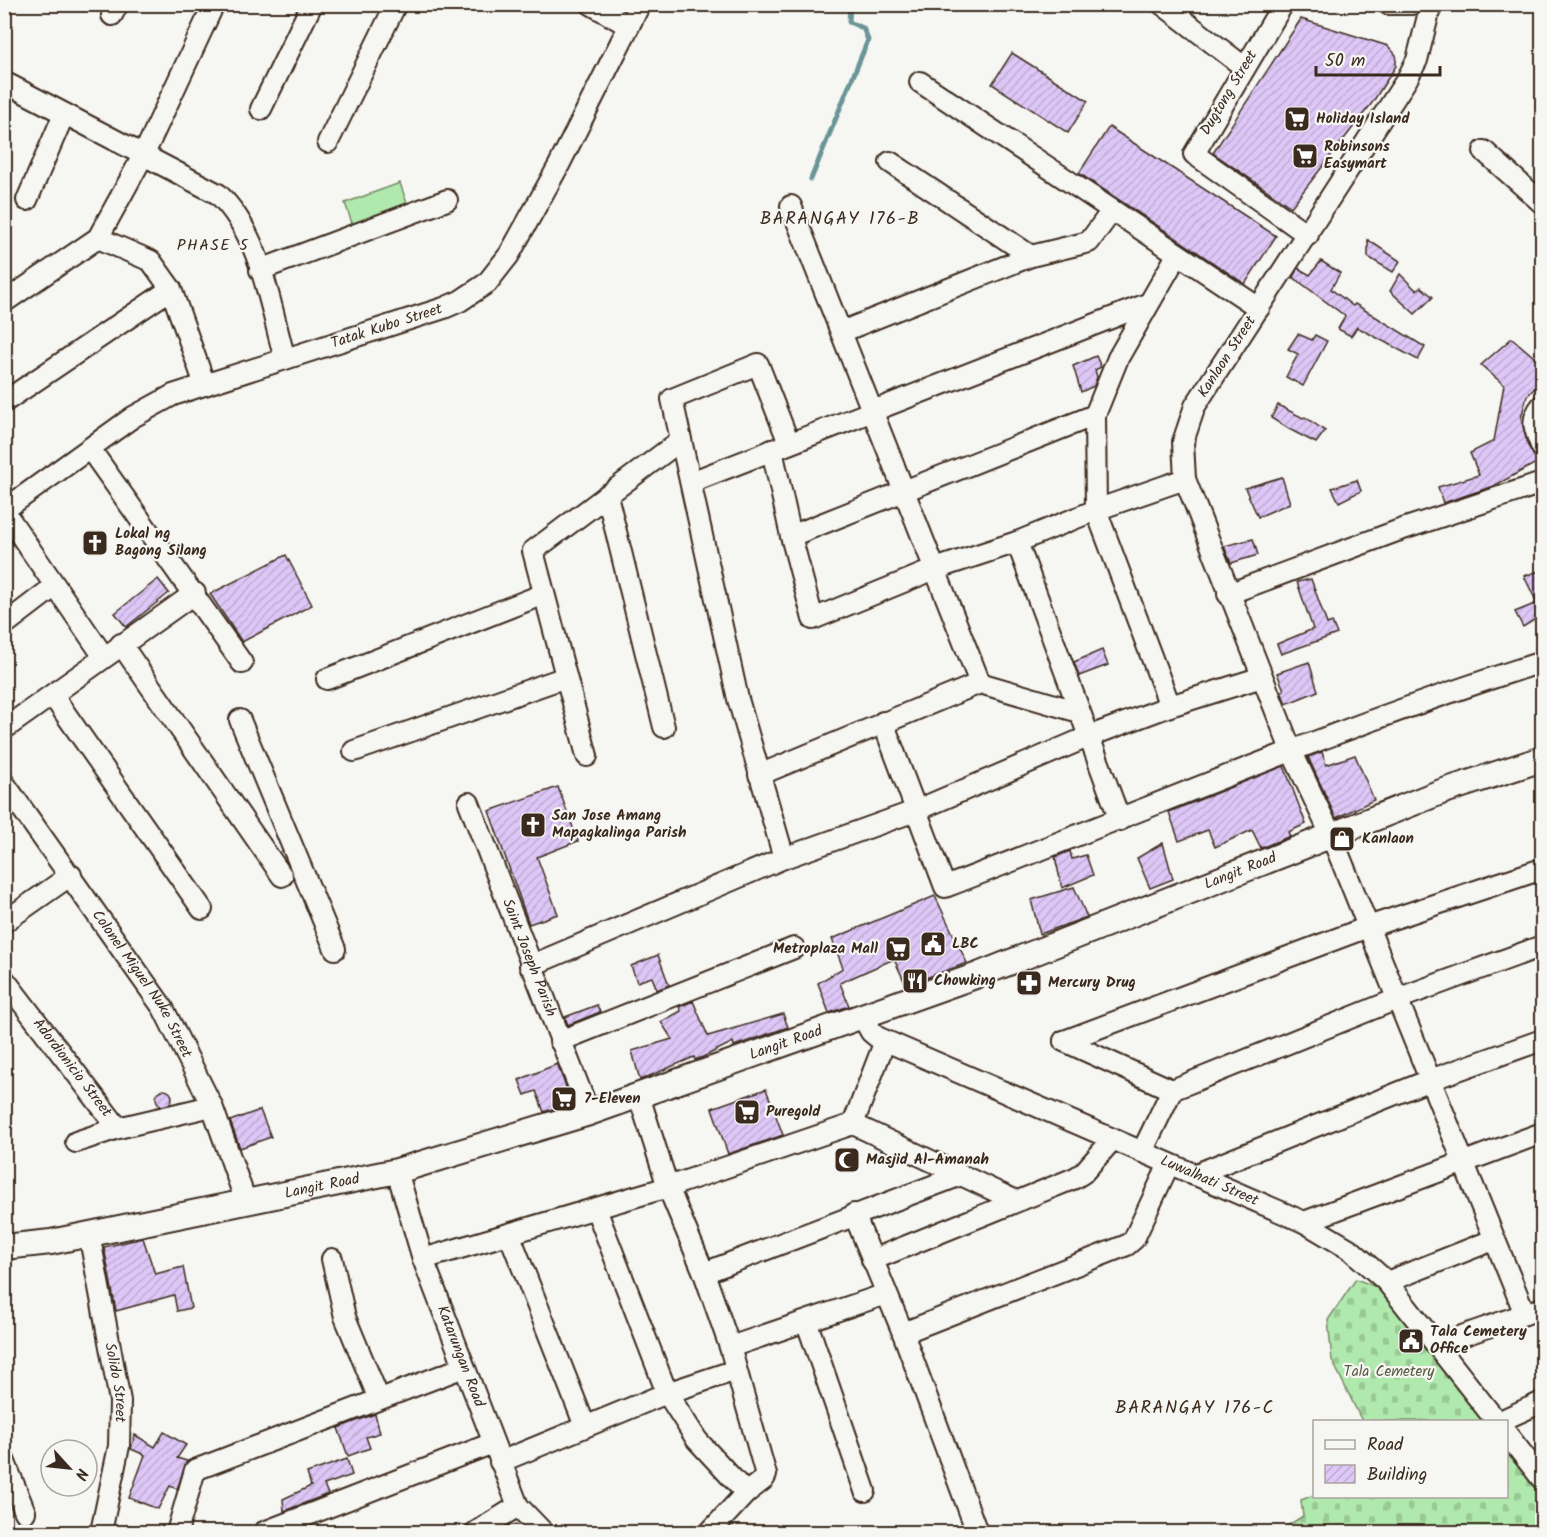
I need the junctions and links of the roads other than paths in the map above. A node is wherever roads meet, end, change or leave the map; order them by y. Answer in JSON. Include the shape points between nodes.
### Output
{"nodes":[{"id":1,"x":214,"y":4,"type":"edge"},
{"id":2,"x":312,"y":4,"type":"edge"},
{"id":3,"x":396,"y":4,"type":"edge"},
{"id":4,"x":591,"y":4,"type":"edge"},
{"id":5,"x":640,"y":4,"type":"edge"},
{"id":6,"x":1162,"y":4,"type":"edge"},
{"id":7,"x":1283,"y":4,"type":"edge"},
{"id":8,"x":1388,"y":4,"type":"edge"},
{"id":9,"x":1412,"y":4,"type":"edge"},
{"id":10,"x":1431,"y":4,"type":"edge"},
{"id":11,"x":629,"y":26,"type":"junction"},
{"id":12,"x":1244,"y":67,"type":"junction"},
{"id":13,"x":4,"y":82,"type":"edge"},
{"id":14,"x":920,"y":82,"type":"dead end"},
{"id":15,"x":261,"y":109,"type":"dead end"},
{"id":16,"x":64,"y":114,"type":"junction"},
{"id":17,"x":328,"y":142,"type":"dead end"},
{"id":18,"x":1484,"y":151,"type":"dead end"},
{"id":19,"x":144,"y":154,"type":"junction"},
{"id":20,"x":890,"y":162,"type":"dead end"},
{"id":21,"x":27,"y":200,"type":"dead end"},
{"id":22,"x":447,"y":200,"type":"dead end"},
{"id":23,"x":1542,"y":203,"type":"edge"},
{"id":24,"x":791,"y":206,"type":"dead end"},
{"id":25,"x":1111,"y":212,"type":"junction"},
{"id":26,"x":1308,"y":235,"type":"junction"},
{"id":27,"x":98,"y":238,"type":"junction"},
{"id":28,"x":1177,"y":255,"type":"junction"},
{"id":29,"x":1031,"y":256,"type":"junction"},
{"id":30,"x":260,"y":270,"type":"junction"},
{"id":31,"x":171,"y":289,"type":"junction"},
{"id":32,"x":4,"y":302,"type":"edge"},
{"id":33,"x":1147,"y":304,"type":"junction"},
{"id":34,"x":1259,"y":308,"type":"junction"},
{"id":35,"x":841,"y":332,"type":"junction"},
{"id":36,"x":285,"y":358,"type":"junction"},
{"id":37,"x":205,"y":385,"type":"junction"},
{"id":38,"x":4,"y":402,"type":"edge"},
{"id":39,"x":1542,"y":405,"type":"edge"},
{"id":40,"x":871,"y":410,"type":"junction"},
{"id":41,"x":1095,"y":415,"type":"junction"},
{"id":42,"x":681,"y":440,"type":"junction"},
{"id":43,"x":780,"y":446,"type":"junction"},
{"id":44,"x":90,"y":448,"type":"junction"},
{"id":45,"x":1542,"y":448,"type":"edge"},
{"id":46,"x":1185,"y":479,"type":"junction"},
{"id":47,"x":691,"y":482,"type":"junction"},
{"id":48,"x":1542,"y":483,"type":"edge"},
{"id":49,"x":904,"y":491,"type":"junction"},
{"id":50,"x":608,"y":495,"type":"junction"},
{"id":51,"x":4,"y":510,"type":"edge"},
{"id":52,"x":1095,"y":510,"type":"junction"},
{"id":53,"x":791,"y":536,"type":"junction"},
{"id":54,"x":1017,"y":542,"type":"junction"},
{"id":55,"x":935,"y":569,"type":"junction"},
{"id":56,"x":55,"y":586,"type":"junction"},
{"id":57,"x":195,"y":593,"type":"junction"},
{"id":58,"x":544,"y":594,"type":"junction"},
{"id":59,"x":1228,"y":594,"type":"junction"},
{"id":60,"x":4,"y":625,"type":"edge"},
{"id":61,"x":121,"y":644,"type":"junction"},
{"id":62,"x":104,"y":657,"type":"junction"},
{"id":63,"x":1542,"y":662,"type":"edge"},
{"id":64,"x":242,"y":663,"type":"dead end"},
{"id":65,"x":566,"y":677,"type":"junction"},
{"id":66,"x":1262,"y":677,"type":"junction"},
{"id":67,"x":327,"y":679,"type":"dead end"},
{"id":68,"x":980,"y":683,"type":"junction"},
{"id":69,"x":53,"y":696,"type":"junction"},
{"id":70,"x":1170,"y":706,"type":"junction"},
{"id":71,"x":1078,"y":712,"type":"junction"},
{"id":72,"x":240,"y":720,"type":"dead end"},
{"id":73,"x":884,"y":722,"type":"junction"},
{"id":74,"x":664,"y":727,"type":"dead end"},
{"id":75,"x":4,"y":729,"type":"edge"},
{"id":76,"x":1090,"y":736,"type":"junction"},
{"id":77,"x":1291,"y":750,"type":"junction"},
{"id":78,"x":354,"y":751,"type":"dead end"},
{"id":79,"x":587,"y":756,"type":"dead end"},
{"id":80,"x":1542,"y":759,"type":"edge"},
{"id":81,"x":759,"y":774,"type":"junction"},
{"id":82,"x":4,"y":783,"type":"edge"},
{"id":83,"x":468,"y":803,"type":"dead end"},
{"id":84,"x":915,"y":811,"type":"junction"},
{"id":85,"x":1120,"y":820,"type":"junction"},
{"id":86,"x":1331,"y":835,"type":"junction"},
{"id":87,"x":784,"y":858,"type":"junction"},
{"id":88,"x":1542,"y":869,"type":"edge"},
{"id":89,"x":71,"y":874,"type":"junction"},
{"id":90,"x":282,"y":876,"type":"dead end"},
{"id":91,"x":202,"y":909,"type":"dead end"},
{"id":92,"x":4,"y":922,"type":"edge"},
{"id":93,"x":1368,"y":927,"type":"junction"},
{"id":94,"x":1542,"y":946,"type":"edge"},
{"id":95,"x":794,"y":948,"type":"dead end"},
{"id":96,"x":335,"y":949,"type":"dead end"},
{"id":97,"x":530,"y":966,"type":"junction"},
{"id":98,"x":4,"y":979,"type":"edge"},
{"id":99,"x":1397,"y":999,"type":"junction"},
{"id":100,"x":863,"y":1018,"type":"junction"},
{"id":101,"x":1542,"y":1040,"type":"edge"},
{"id":102,"x":560,"y":1041,"type":"junction"},
{"id":103,"x":885,"y":1041,"type":"junction"},
{"id":104,"x":1430,"y":1080,"type":"junction"},
{"id":105,"x":1172,"y":1090,"type":"junction"},
{"id":106,"x":639,"y":1096,"type":"junction"},
{"id":107,"x":212,"y":1106,"type":"junction"},
{"id":108,"x":589,"y":1113,"type":"junction"},
{"id":109,"x":853,"y":1124,"type":"junction"},
{"id":110,"x":118,"y":1128,"type":"junction"},
{"id":111,"x":1542,"y":1134,"type":"edge"},
{"id":112,"x":1113,"y":1139,"type":"junction"},
{"id":113,"x":76,"y":1142,"type":"dead end"},
{"id":114,"x":1142,"y":1152,"type":"junction"},
{"id":115,"x":1169,"y":1164,"type":"junction"},
{"id":116,"x":1462,"y":1164,"type":"junction"},
{"id":117,"x":396,"y":1171,"type":"junction"},
{"id":118,"x":1194,"y":1174,"type":"junction"},
{"id":119,"x":961,"y":1175,"type":"junction"},
{"id":120,"x":668,"y":1187,"type":"junction"},
{"id":121,"x":1014,"y":1200,"type":"junction"},
{"id":122,"x":246,"y":1203,"type":"junction"},
{"id":123,"x":596,"y":1209,"type":"junction"},
{"id":124,"x":854,"y":1214,"type":"junction"},
{"id":125,"x":1304,"y":1222,"type":"junction"},
{"id":126,"x":89,"y":1233,"type":"junction"},
{"id":127,"x":510,"y":1236,"type":"junction"},
{"id":128,"x":1493,"y":1240,"type":"junction"},
{"id":129,"x":4,"y":1247,"type":"edge"},
{"id":130,"x":423,"y":1259,"type":"junction"},
{"id":131,"x":332,"y":1260,"type":"dead end"},
{"id":132,"x":872,"y":1260,"type":"junction"},
{"id":133,"x":704,"y":1273,"type":"junction"},
{"id":134,"x":1387,"y":1282,"type":"junction"},
{"id":135,"x":886,"y":1294,"type":"junction"},
{"id":136,"x":1534,"y":1311,"type":"edge"},
{"id":137,"x":807,"y":1323,"type":"junction"},
{"id":138,"x":903,"y":1333,"type":"junction"},
{"id":139,"x":1436,"y":1345,"type":"junction"},
{"id":140,"x":730,"y":1347,"type":"junction"},
{"id":141,"x":464,"y":1367,"type":"junction"},
{"id":142,"x":736,"y":1370,"type":"junction"},
{"id":143,"x":667,"y":1393,"type":"junction"},
{"id":144,"x":379,"y":1400,"type":"junction"},
{"id":145,"x":1542,"y":1402,"type":"edge"},
{"id":146,"x":1496,"y":1420,"type":"edge"},
{"id":147,"x":1502,"y":1420,"type":"edge"},
{"id":148,"x":585,"y":1426,"type":"junction"},
{"id":149,"x":1508,"y":1436,"type":"edge"},
{"id":150,"x":493,"y":1443,"type":"junction"},
{"id":151,"x":4,"y":1460,"type":"edge"},
{"id":152,"x":500,"y":1462,"type":"junction"},
{"id":153,"x":1542,"y":1479,"type":"edge"},
{"id":154,"x":865,"y":1491,"type":"dead end"},
{"id":155,"x":746,"y":1493,"type":"junction"},
{"id":156,"x":518,"y":1506,"type":"junction"},
{"id":157,"x":25,"y":1512,"type":"dead end"},
{"id":158,"x":101,"y":1533,"type":"edge"},
{"id":159,"x":177,"y":1533,"type":"edge"},
{"id":160,"x":264,"y":1533,"type":"edge"},
{"id":161,"x":476,"y":1533,"type":"edge"},
{"id":162,"x":543,"y":1533,"type":"edge"},
{"id":163,"x":711,"y":1533,"type":"edge"},
{"id":164,"x":977,"y":1533,"type":"edge"}],
"edges":[{"from":1,"to":19,"type":"street"},
{"from":2,"to":15,"type":"street"},
{"from":3,"to":17,"type":"street"},
{"from":4,"to":11,"type":"street"},
{"from":5,"to":11,"type":"street","name":"Tatak Kubo Street"},
{"from":6,"to":12,"type":"street"},
{"from":7,"to":12,"type":"street","name":"Dugtong Street"},
{"from":8,"to":9,"type":"street"},
{"from":10,"to":26,"type":"street","name":"Kanlaon Street","via":[[1417,60],[1407,79]]},
{"from":11,"to":36,"type":"street","name":"Tatak Kubo Street","via":[[520,238],[487,283],[444,308]]},
{"from":12,"to":26,"type":"street","name":"Dugtong Street","via":[[1194,154]]},
{"from":13,"to":16,"type":"street"},
{"from":14,"to":25,"type":"street"},
{"from":16,"to":19,"type":"street"},
{"from":16,"to":21,"type":"street"},
{"from":18,"to":23,"type":"street"},
{"from":19,"to":27,"type":"street"},
{"from":19,"to":30,"type":"street","via":[[218,195],[232,208],[244,225]]},
{"from":20,"to":29,"type":"street"},
{"from":22,"to":30,"type":"street"},
{"from":24,"to":35,"type":"street"},
{"from":25,"to":28,"type":"street"},
{"from":25,"to":29,"type":"street","via":[[1089,242]]},
{"from":26,"to":34,"type":"street","name":"Kanlaon Street"},
{"from":27,"to":31,"type":"street","via":[[151,261]]},
{"from":27,"to":32,"type":"street"},
{"from":28,"to":33,"type":"street"},
{"from":28,"to":34,"type":"street"},
{"from":29,"to":35,"type":"street"},
{"from":30,"to":36,"type":"street"},
{"from":31,"to":37,"type":"street"},
{"from":31,"to":38,"type":"street"},
{"from":33,"to":40,"type":"street"},
{"from":33,"to":41,"type":"street"},
{"from":34,"to":46,"type":"street","name":"Kanlaon Street","via":[[1195,406],[1184,442]]},
{"from":35,"to":40,"type":"street"},
{"from":36,"to":37,"type":"street","name":"Tatak Kubo Street"},
{"from":37,"to":44,"type":"street","name":"Tatak Kubo Street","via":[[149,407]]},
{"from":39,"to":45,"type":"street","via":[[1532,423]]},
{"from":40,"to":43,"type":"street"},
{"from":40,"to":49,"type":"street"},
{"from":41,"to":49,"type":"street"},
{"from":41,"to":52,"type":"street"},
{"from":42,"to":43,"type":"street","via":[[672,399],[758,364]]},
{"from":42,"to":47,"type":"street"},
{"from":42,"to":50,"type":"street"},
{"from":43,"to":47,"type":"street"},
{"from":43,"to":53,"type":"street"},
{"from":44,"to":51,"type":"street","name":"Tatak Kubo Street"},
{"from":44,"to":57,"type":"street"},
{"from":46,"to":52,"type":"street"},
{"from":46,"to":59,"type":"street","name":"Kanlaon Street"},
{"from":47,"to":81,"type":"street","via":[[738,699]]},
{"from":48,"to":59,"type":"street","via":[[1397,531]]},
{"from":49,"to":53,"type":"street"},
{"from":49,"to":55,"type":"street"},
{"from":50,"to":58,"type":"street","via":[[533,551]]},
{"from":50,"to":74,"type":"street"},
{"from":51,"to":56,"type":"street"},
{"from":52,"to":54,"type":"street"},
{"from":52,"to":70,"type":"street"},
{"from":53,"to":55,"type":"street","via":[[813,619]]},
{"from":54,"to":55,"type":"street"},
{"from":54,"to":71,"type":"street"},
{"from":55,"to":68,"type":"street"},
{"from":56,"to":60,"type":"street"},
{"from":56,"to":62,"type":"street"},
{"from":57,"to":61,"type":"street"},
{"from":57,"to":64,"type":"street"},
{"from":58,"to":65,"type":"street"},
{"from":58,"to":67,"type":"street"},
{"from":59,"to":66,"type":"street","name":"Kanlaon Street"},
{"from":61,"to":62,"type":"street"},
{"from":61,"to":90,"type":"street"},
{"from":62,"to":69,"type":"street"},
{"from":63,"to":77,"type":"street"},
{"from":65,"to":78,"type":"street"},
{"from":65,"to":79,"type":"street"},
{"from":66,"to":70,"type":"street"},
{"from":66,"to":77,"type":"street","name":"Kanlaon Street"},
{"from":68,"to":71,"type":"street"},
{"from":68,"to":73,"type":"street"},
{"from":69,"to":75,"type":"street"},
{"from":69,"to":91,"type":"street"},
{"from":70,"to":76,"type":"street"},
{"from":71,"to":76,"type":"street"},
{"from":72,"to":96,"type":"street"},
{"from":73,"to":81,"type":"street"},
{"from":73,"to":84,"type":"street"},
{"from":76,"to":84,"type":"street"},
{"from":76,"to":85,"type":"street"},
{"from":77,"to":85,"type":"street"},
{"from":77,"to":86,"type":"street","name":"Kanlaon Street"},
{"from":80,"to":86,"type":"main road","name":"Langit Road","via":[[1441,792]]},
{"from":81,"to":87,"type":"street"},
{"from":82,"to":89,"type":"street","name":"Colonel Miguel Nuke Street"},
{"from":83,"to":97,"type":"street","name":"Saint Joseph Parish"},
{"from":84,"to":85,"type":"street","via":[[945,886]]},
{"from":84,"to":87,"type":"street"},
{"from":86,"to":93,"type":"street","name":"Kanlaon Street"},
{"from":86,"to":100,"type":"main road","name":"Langit Road"},
{"from":87,"to":97,"type":"street"},
{"from":88,"to":93,"type":"street"},
{"from":89,"to":92,"type":"street"},
{"from":89,"to":107,"type":"street","name":"Colonel Miguel Nuke Street","via":[[164,1008]]},
{"from":93,"to":99,"type":"street","name":"Kanlaon Street"},
{"from":93,"to":105,"type":"street","via":[[1064,1041]]},
{"from":94,"to":99,"type":"street"},
{"from":95,"to":102,"type":"street"},
{"from":97,"to":102,"type":"street","name":"Saint Joseph Parish"},
{"from":98,"to":110,"type":"street","name":"Adordionicio Street"},
{"from":99,"to":104,"type":"street","name":"Kanlaon Street"},
{"from":99,"to":105,"type":"street"},
{"from":100,"to":103,"type":"street","name":"Luwalhati Street","via":[[870,1032]]},
{"from":100,"to":106,"type":"main road","name":"Langit Road"},
{"from":101,"to":104,"type":"street"},
{"from":102,"to":108,"type":"street","name":"Saint Joseph Parish"},
{"from":103,"to":109,"type":"street"},
{"from":103,"to":112,"type":"street","name":"Luwalhati Street"},
{"from":104,"to":116,"type":"street","name":"Kanlaon Street"},
{"from":104,"to":118,"type":"street"},
{"from":105,"to":114,"type":"street"},
{"from":106,"to":108,"type":"main road","name":"Langit Road"},
{"from":106,"to":120,"type":"street"},
{"from":107,"to":110,"type":"street"},
{"from":107,"to":122,"type":"street","name":"Colonel Miguel Nuke Street"},
{"from":108,"to":117,"type":"main road","name":"Langit Road"},
{"from":109,"to":119,"type":"street"},
{"from":109,"to":120,"type":"street"},
{"from":110,"to":113,"type":"street"},
{"from":111,"to":116,"type":"street"},
{"from":112,"to":114,"type":"street","name":"Luwalhati Street"},
{"from":112,"to":121,"type":"street","via":[[1083,1173]]},
{"from":114,"to":115,"type":"street","name":"Luwalhati Street"},
{"from":115,"to":118,"type":"street","name":"Luwalhati Street"},
{"from":115,"to":138,"type":"street","via":[[1134,1239],[1127,1245]]},
{"from":116,"to":125,"type":"street"},
{"from":116,"to":128,"type":"street","name":"Kanlaon Street"},
{"from":117,"to":122,"type":"main road","name":"Langit Road"},
{"from":117,"to":130,"type":"street","name":"Katarungan Road"},
{"from":118,"to":125,"type":"street","name":"Luwalhati Street"},
{"from":119,"to":121,"type":"street"},
{"from":119,"to":124,"type":"street"},
{"from":120,"to":123,"type":"street"},
{"from":120,"to":133,"type":"street"},
{"from":121,"to":132,"type":"street"},
{"from":122,"to":126,"type":"main road","name":"Langit Road"},
{"from":123,"to":127,"type":"street"},
{"from":123,"to":143,"type":"street"},
{"from":124,"to":132,"type":"street"},
{"from":124,"to":133,"type":"street"},
{"from":125,"to":134,"type":"street","name":"Luwalhati Street","via":[[1351,1250]]},
{"from":126,"to":129,"type":"main road","name":"Langit Road"},
{"from":126,"to":158,"type":"street","name":"Solido Street","via":[[120,1401],[119,1446]]},
{"from":127,"to":130,"type":"street"},
{"from":127,"to":148,"type":"street"},
{"from":128,"to":134,"type":"street"},
{"from":128,"to":136,"type":"street","name":"Kanlaon Street"},
{"from":130,"to":141,"type":"street","name":"Katarungan Road"},
{"from":131,"to":144,"type":"street","via":[[345,1317]]},
{"from":132,"to":135,"type":"street"},
{"from":133,"to":140,"type":"street"},
{"from":134,"to":139,"type":"street","name":"Luwalhati Street"},
{"from":135,"to":137,"type":"street"},
{"from":135,"to":138,"type":"street"},
{"from":136,"to":139,"type":"street"},
{"from":137,"to":140,"type":"street"},
{"from":137,"to":154,"type":"street"},
{"from":138,"to":164,"type":"street"},
{"from":139,"to":146,"type":"street","name":"Luwalhati Street"},
{"from":140,"to":142,"type":"street"},
{"from":141,"to":144,"type":"street"},
{"from":141,"to":150,"type":"street","name":"Katarungan Road"},
{"from":142,"to":143,"type":"street"},
{"from":142,"to":155,"type":"street","via":[[766,1475]]},
{"from":143,"to":148,"type":"street"},
{"from":143,"to":155,"type":"street","via":[[697,1440]]},
{"from":144,"to":159,"type":"street","via":[[195,1470]]},
{"from":145,"to":147,"type":"street"},
{"from":148,"to":152,"type":"street"},
{"from":149,"to":153,"type":"street"},
{"from":150,"to":152,"type":"street","name":"Katarungan Road"},
{"from":150,"to":160,"type":"street"},
{"from":151,"to":157,"type":"street"},
{"from":152,"to":156,"type":"street","name":"Katarungan Road"},
{"from":155,"to":163,"type":"street"},
{"from":156,"to":161,"type":"street"},
{"from":156,"to":162,"type":"street","name":"Katarungan Road"}]}
